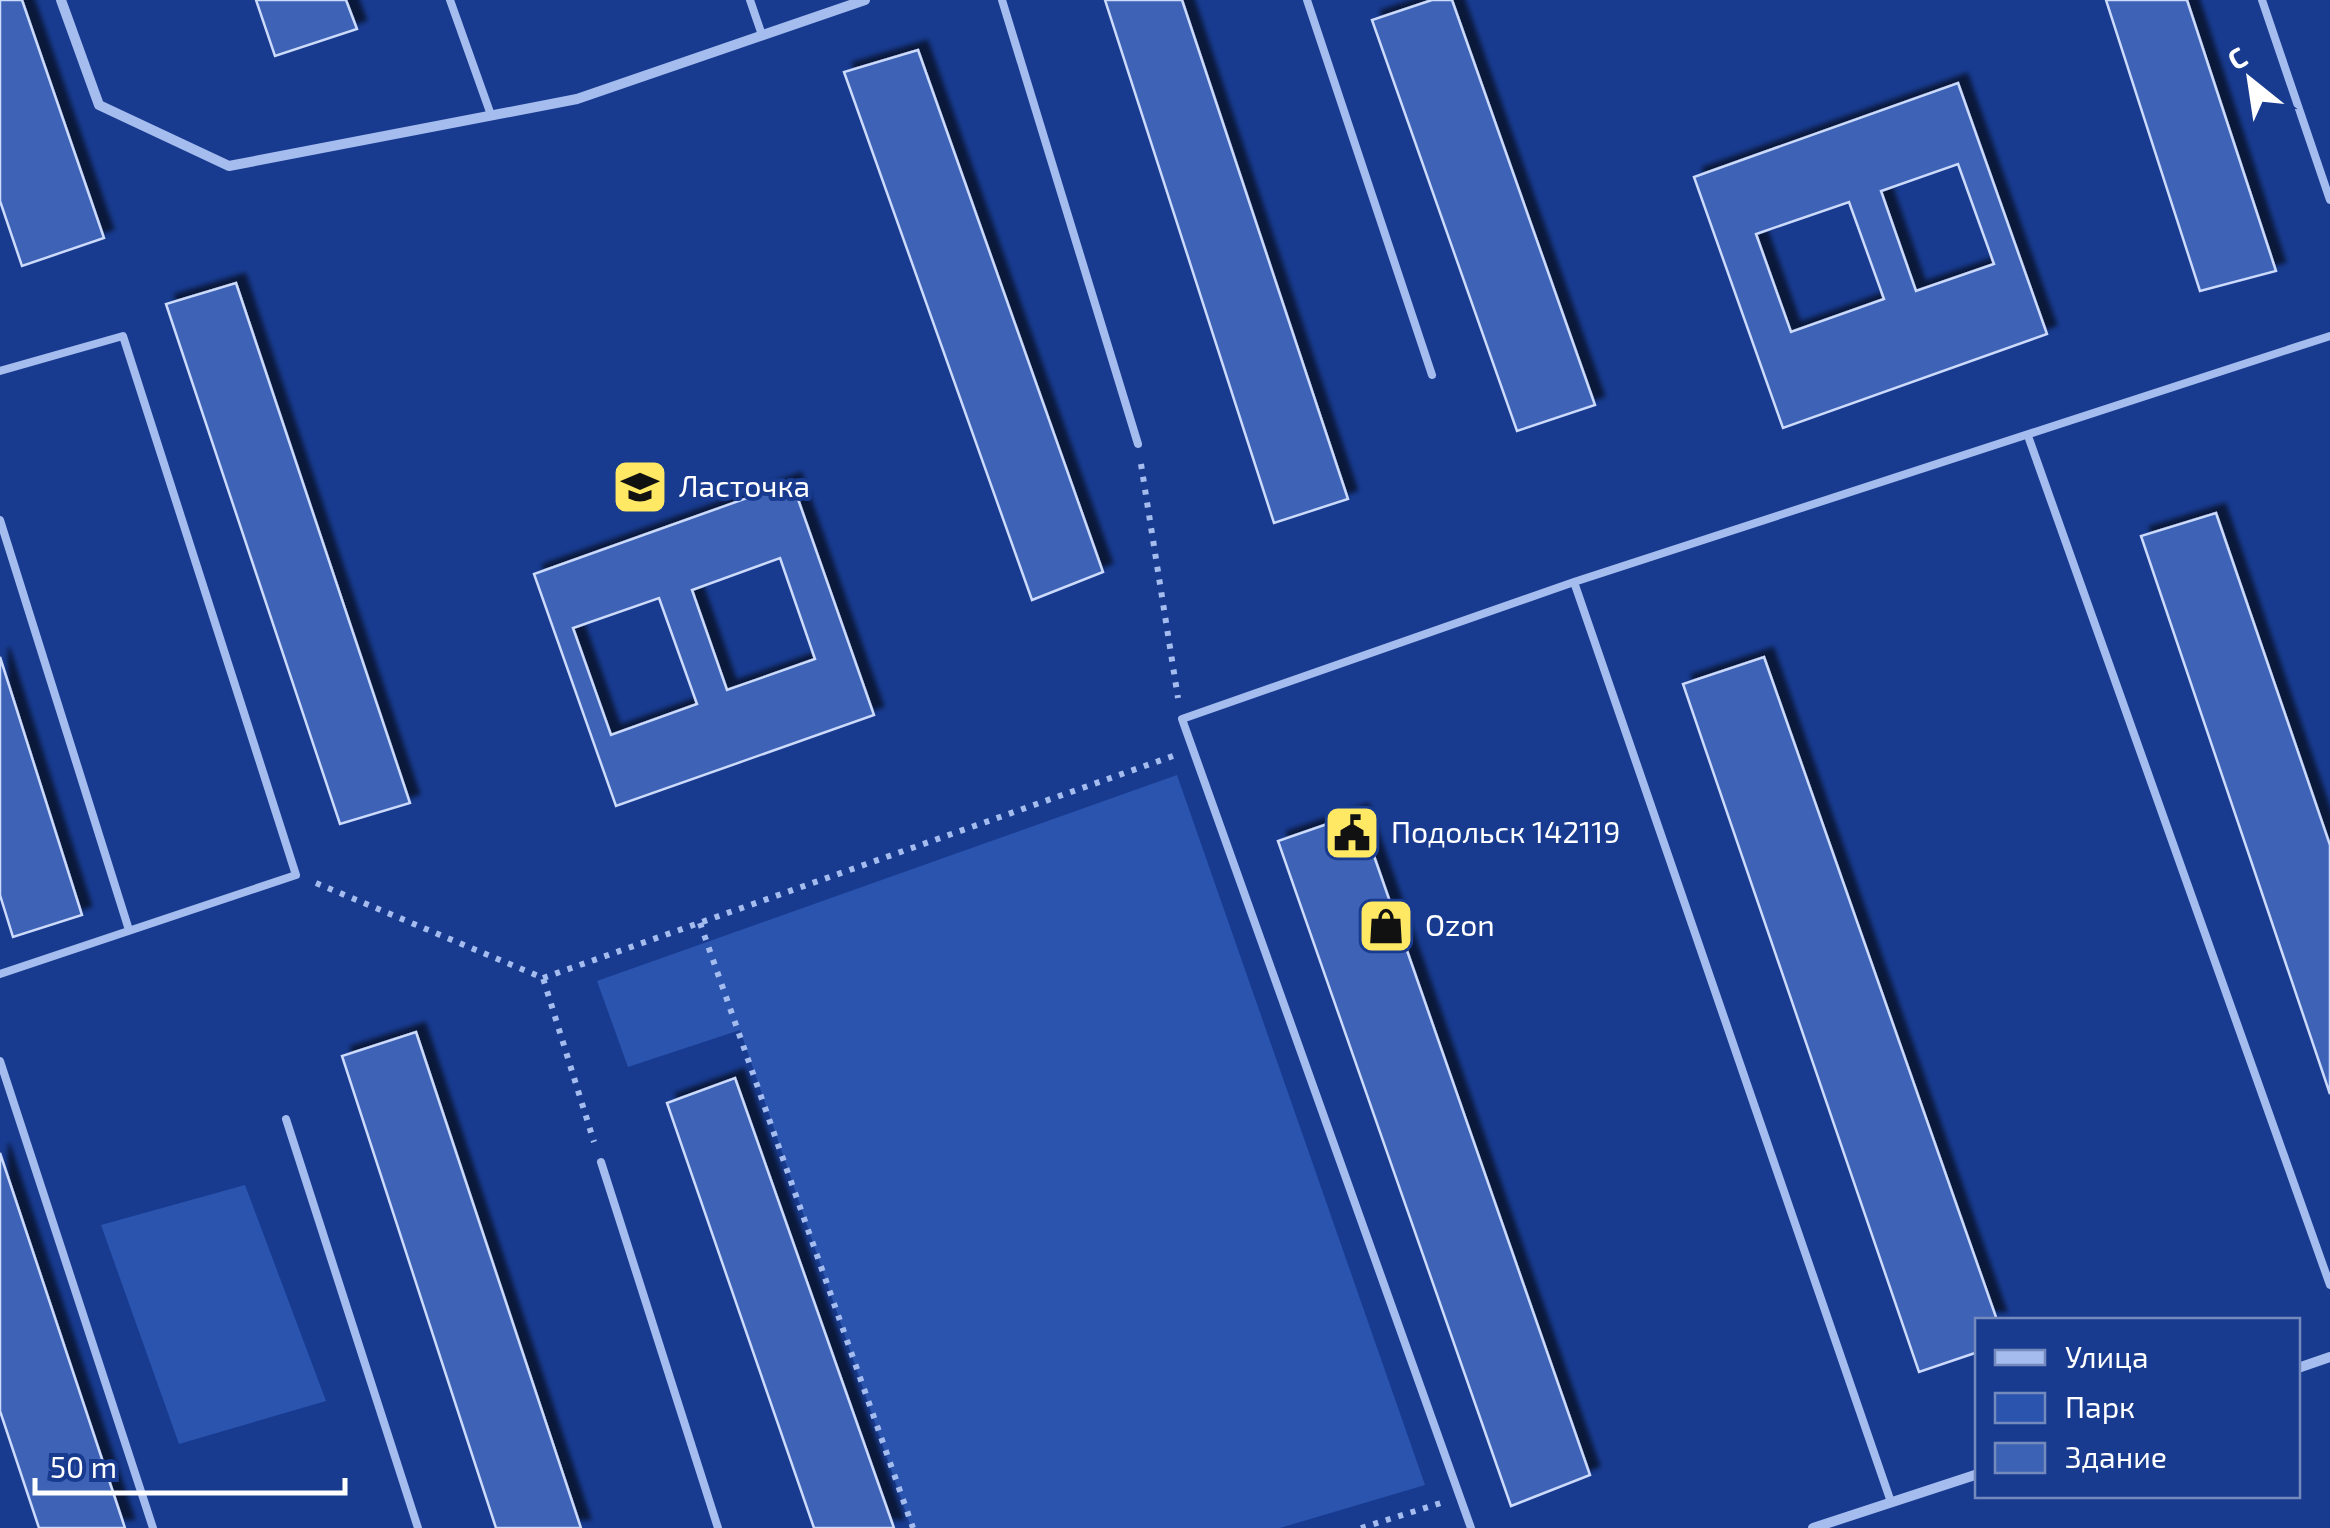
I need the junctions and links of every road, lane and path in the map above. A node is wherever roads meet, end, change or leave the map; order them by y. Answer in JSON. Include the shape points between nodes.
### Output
{"nodes":[{"id":1,"x":62,"y":0,"type":"edge"},
{"id":2,"x":450,"y":0,"type":"edge"},
{"id":3,"x":750,"y":0,"type":"edge"},
{"id":4,"x":864,"y":0,"type":"edge"},
{"id":5,"x":1002,"y":0,"type":"edge"},
{"id":6,"x":1307,"y":0,"type":"edge"},
{"id":7,"x":2262,"y":0,"type":"edge"},
{"id":8,"x":762,"y":35,"type":"junction"},
{"id":9,"x":491,"y":115,"type":"junction"},
{"id":10,"x":2330,"y":200,"type":"edge"},
{"id":11,"x":2330,"y":336,"type":"edge"},
{"id":12,"x":0,"y":371,"type":"edge"},
{"id":13,"x":1432,"y":375,"type":"dead end"},
{"id":14,"x":2028,"y":436,"type":"junction"},
{"id":15,"x":1138,"y":444,"type":"joint"},
{"id":16,"x":0,"y":520,"type":"edge"},
{"id":17,"x":1574,"y":582,"type":"junction"},
{"id":18,"x":1182,"y":719,"type":"junction"},
{"id":19,"x":1192,"y":750,"type":"junction"},
{"id":20,"x":296,"y":875,"type":"junction"},
{"id":21,"x":700,"y":923,"type":"junction"},
{"id":22,"x":129,"y":930,"type":"junction"},
{"id":23,"x":0,"y":974,"type":"edge"},
{"id":24,"x":543,"y":978,"type":"junction"},
{"id":25,"x":0,"y":1061,"type":"edge"},
{"id":26,"x":286,"y":1118,"type":"dead end"},
{"id":27,"x":601,"y":1162,"type":"joint"},
{"id":28,"x":2330,"y":1284,"type":"edge"},
{"id":29,"x":2330,"y":1357,"type":"edge"},
{"id":30,"x":2300,"y":1367,"type":"edge"},
{"id":31,"x":1975,"y":1475,"type":"edge"},
{"id":32,"x":1460,"y":1497,"type":"junction"},
{"id":33,"x":1891,"y":1502,"type":"junction"},
{"id":34,"x":153,"y":1528,"type":"edge"},
{"id":35,"x":418,"y":1528,"type":"edge"},
{"id":36,"x":718,"y":1528,"type":"edge"},
{"id":37,"x":913,"y":1528,"type":"edge"},
{"id":38,"x":1360,"y":1528,"type":"edge"},
{"id":39,"x":1471,"y":1528,"type":"edge"},
{"id":40,"x":1813,"y":1528,"type":"edge"}],
"edges":[{"from":1,"to":9,"type":"street","via":[[100,104],[229,166]]},
{"from":2,"to":9,"type":"lane"},
{"from":3,"to":8,"type":"lane"},
{"from":4,"to":8,"type":"street"},
{"from":5,"to":15,"type":"lane"},
{"from":6,"to":13,"type":"lane"},
{"from":7,"to":10,"type":"lane"},
{"from":8,"to":9,"type":"street","via":[[577,99]]},
{"from":11,"to":14,"type":"lane"},
{"from":12,"to":20,"type":"lane","via":[[123,336]]},
{"from":14,"to":17,"type":"lane"},
{"from":14,"to":28,"type":"lane"},
{"from":15,"to":18,"type":"path"},
{"from":16,"to":22,"type":"lane"},
{"from":17,"to":18,"type":"lane"},
{"from":17,"to":33,"type":"lane"},
{"from":18,"to":19,"type":"lane"},
{"from":19,"to":21,"type":"path"},
{"from":19,"to":32,"type":"lane"},
{"from":20,"to":22,"type":"lane"},
{"from":20,"to":24,"type":"path"},
{"from":21,"to":24,"type":"path"},
{"from":21,"to":37,"type":"path"},
{"from":22,"to":23,"type":"lane"},
{"from":24,"to":27,"type":"path"},
{"from":25,"to":34,"type":"lane"},
{"from":26,"to":35,"type":"lane"},
{"from":27,"to":36,"type":"lane"},
{"from":29,"to":30,"type":"street"},
{"from":31,"to":33,"type":"street"},
{"from":32,"to":38,"type":"path"},
{"from":32,"to":39,"type":"lane"},
{"from":33,"to":40,"type":"street"}]}
